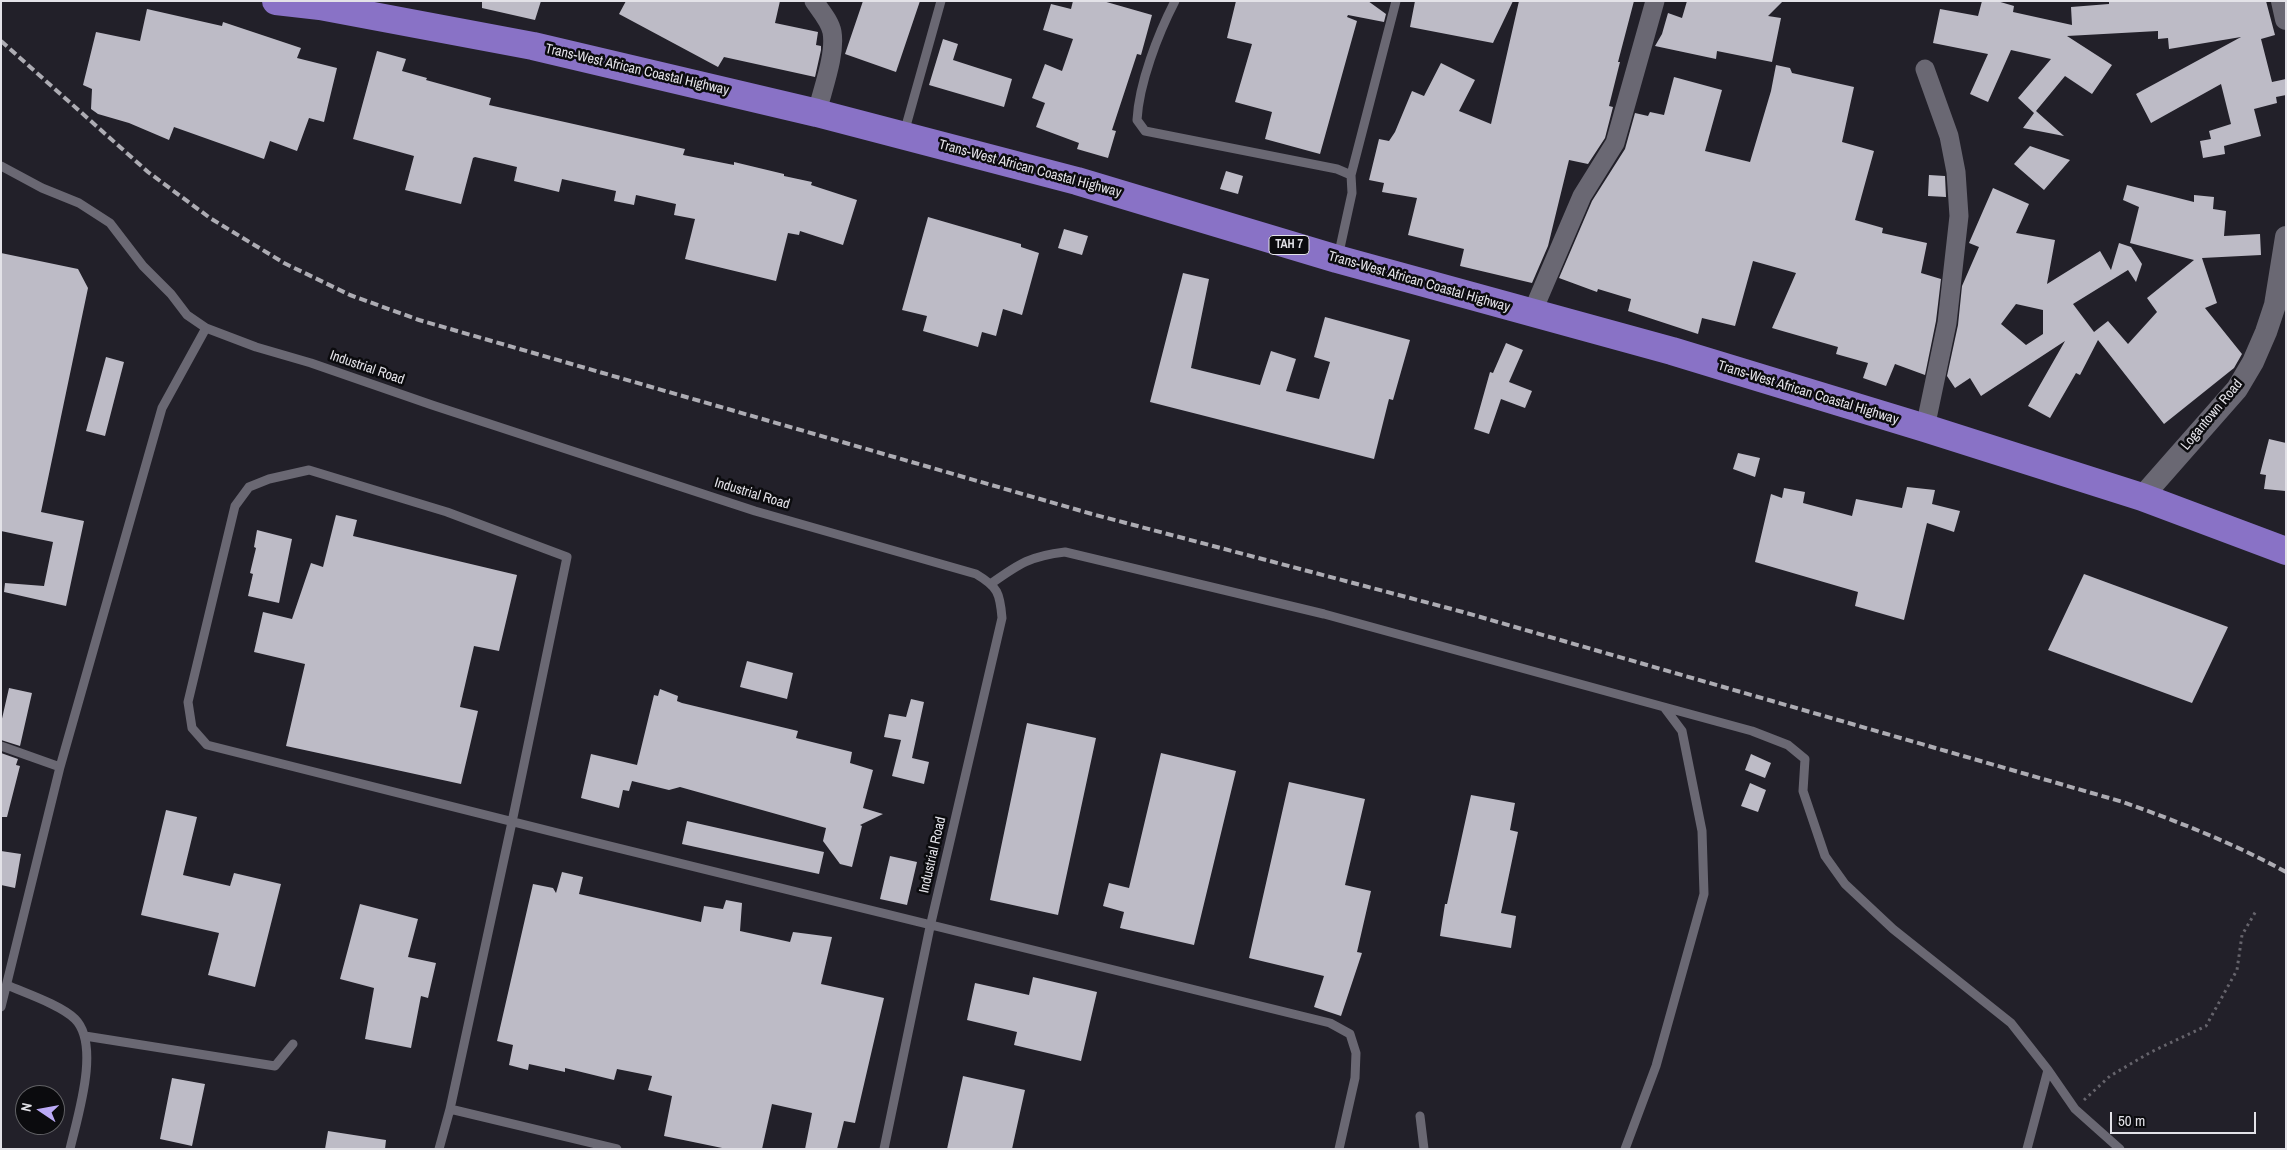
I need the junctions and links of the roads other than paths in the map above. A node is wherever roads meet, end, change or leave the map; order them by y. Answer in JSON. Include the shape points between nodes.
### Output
{"nodes":[{"id":1,"x":276,"y":1,"type":"edge"},
{"id":2,"x":814,"y":1,"type":"edge"},
{"id":3,"x":941,"y":1,"type":"edge"},
{"id":4,"x":1175,"y":1,"type":"edge"},
{"id":5,"x":1396,"y":1,"type":"edge"},
{"id":6,"x":1655,"y":1,"type":"edge"},
{"id":7,"x":1924,"y":69,"type":"dead end"},
{"id":8,"x":816,"y":113,"type":"junction"},
{"id":9,"x":904,"y":135,"type":"junction"},
{"id":10,"x":1,"y":166,"type":"edge"},
{"id":11,"x":1351,"y":175,"type":"junction"},
{"id":12,"x":2286,"y":237,"type":"edge"},
{"id":13,"x":1337,"y":259,"type":"junction"},
{"id":14,"x":1532,"y":314,"type":"junction"},
{"id":15,"x":206,"y":328,"type":"junction"},
{"id":16,"x":1924,"y":428,"type":"junction"},
{"id":17,"x":2142,"y":497,"type":"junction"},
{"id":18,"x":2286,"y":551,"type":"edge"},
{"id":19,"x":992,"y":583,"type":"junction"},
{"id":20,"x":1664,"y":707,"type":"junction"},
{"id":21,"x":1,"y":746,"type":"edge"},
{"id":22,"x":60,"y":767,"type":"junction"},
{"id":23,"x":512,"y":822,"type":"junction"},
{"id":24,"x":930,"y":927,"type":"junction"},
{"id":25,"x":7,"y":985,"type":"junction"},
{"id":26,"x":1,"y":1007,"type":"edge"},
{"id":27,"x":85,"y":1036,"type":"junction"},
{"id":28,"x":293,"y":1044,"type":"dead end"},
{"id":29,"x":2048,"y":1070,"type":"junction"},
{"id":30,"x":450,"y":1109,"type":"junction"},
{"id":31,"x":1420,"y":1116,"type":"dead end"},
{"id":32,"x":70,"y":1149,"type":"edge"},
{"id":33,"x":439,"y":1149,"type":"edge"},
{"id":34,"x":617,"y":1149,"type":"edge"},
{"id":35,"x":884,"y":1149,"type":"edge"},
{"id":36,"x":1338,"y":1149,"type":"edge"},
{"id":37,"x":1424,"y":1149,"type":"edge"},
{"id":38,"x":1625,"y":1149,"type":"edge"},
{"id":39,"x":2027,"y":1149,"type":"edge"},
{"id":40,"x":2120,"y":1149,"type":"edge"}],
"edges":[{"from":1,"to":8,"type":"highway","name":"Trans-West African Coastal Highway","number":"TAH 7","via":[[320,6],[534,46]]},
{"from":2,"to":8,"type":"street","via":[[829,24],[832,39]]},
{"from":3,"to":9,"type":"lane"},
{"from":4,"to":11,"type":"lane","via":[[1161,28],[1138,106],[1136,120],[1144,131],[1337,169]]},
{"from":5,"to":11,"type":"lane"},
{"from":6,"to":14,"type":"street","via":[[1615,143],[1582,196]]},
{"from":7,"to":16,"type":"street","via":[[1949,136],[1959,216],[1947,323]]},
{"from":8,"to":9,"type":"highway","name":"Trans-West African Coastal Highway","number":"TAH 7"},
{"from":9,"to":13,"type":"highway","name":"Trans-West African Coastal Highway","number":"TAH 7","via":[[1077,181]]},
{"from":10,"to":15,"type":"lane","name":"Industrial Road","via":[[79,203],[110,223],[187,315]]},
{"from":11,"to":13,"type":"lane","via":[[1352,193]]},
{"from":12,"to":17,"type":"street","name":"Logantown Road","via":[[2275,305],[2252,362],[2237,389]]},
{"from":13,"to":14,"type":"highway","name":"Trans-West African Coastal Highway","number":"TAH 7"},
{"from":14,"to":16,"type":"highway","name":"Trans-West African Coastal Highway","number":"TAH 7","via":[[1672,352]]},
{"from":15,"to":19,"type":"lane","name":"Industrial Road","via":[[737,505],[976,574]]},
{"from":15,"to":22,"type":"lane","via":[[162,408]]},
{"from":16,"to":17,"type":"highway","name":"Trans-West African Coastal Highway","number":"TAH 7"},
{"from":17,"to":18,"type":"highway","name":"Trans-West African Coastal Highway","number":"TAH 7"},
{"from":19,"to":20,"type":"lane","via":[[1021,562],[1042,554],[1065,552],[1324,614]]},
{"from":19,"to":24,"type":"lane","name":"Industrial Road","via":[[1000,597],[1002,618]]},
{"from":20,"to":29,"type":"lane","via":[[1752,731],[1788,745],[1805,760],[1803,791],[1825,856],[1845,884],[1893,928],[2011,1023]]},
{"from":20,"to":38,"type":"lane","via":[[1682,731],[1702,832],[1704,894],[1656,1066]]},
{"from":21,"to":22,"type":"lane"},
{"from":22,"to":25,"type":"lane"},
{"from":23,"to":23,"type":"lane","via":[[207,745],[192,728],[188,702],[232,516],[249,487],[269,478],[309,470],[447,512],[567,557]]},
{"from":23,"to":24,"type":"lane"},
{"from":23,"to":30,"type":"lane"},
{"from":24,"to":35,"type":"lane","name":"Industrial Road"},
{"from":24,"to":36,"type":"lane","via":[[1330,1023],[1350,1034],[1356,1053],[1355,1078]]},
{"from":25,"to":26,"type":"lane"},
{"from":25,"to":27,"type":"lane","via":[[76,1019]]},
{"from":27,"to":28,"type":"lane","via":[[275,1066]]},
{"from":27,"to":32,"type":"lane","via":[[87,1078]]},
{"from":29,"to":39,"type":"lane"},
{"from":29,"to":40,"type":"lane","via":[[2075,1109]]},
{"from":30,"to":33,"type":"lane"},
{"from":30,"to":34,"type":"lane"},
{"from":31,"to":37,"type":"lane"}]}
